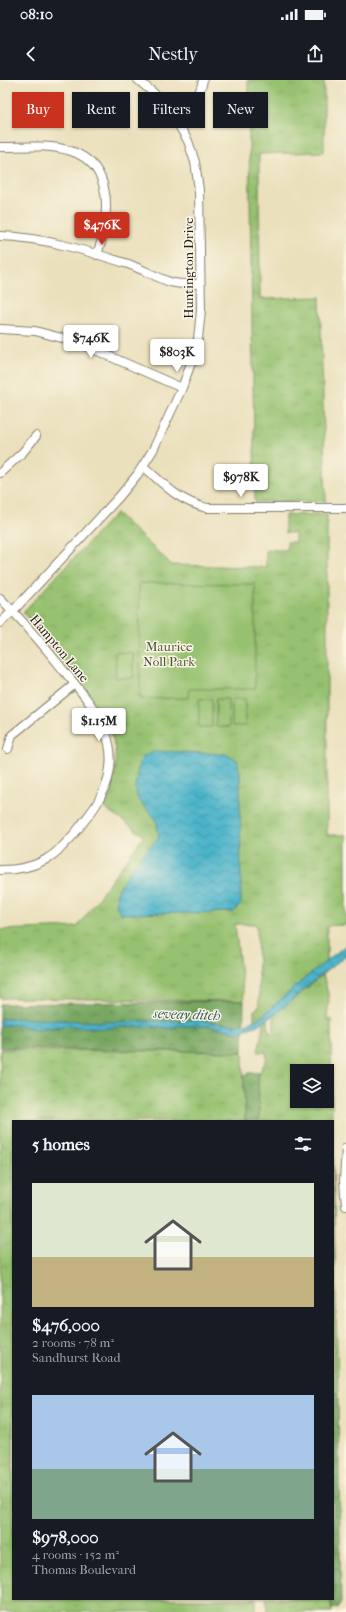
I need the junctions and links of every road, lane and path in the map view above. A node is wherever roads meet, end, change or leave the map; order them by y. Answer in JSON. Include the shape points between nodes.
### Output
{"nodes":[{"id":1,"x":138,"y":80,"type":"edge"},
{"id":2,"x":203,"y":80,"type":"edge"},
{"id":3,"x":152,"y":92,"type":"edge"},
{"id":4,"x":200,"y":92,"type":"edge"},
{"id":5,"x":180,"y":128,"type":"edge"},
{"id":6,"x":0,"y":147,"type":"edge"},
{"id":7,"x":0,"y":236,"type":"edge"},
{"id":8,"x":97,"y":255,"type":"junction"},
{"id":9,"x":200,"y":284,"type":"junction"},
{"id":10,"x":0,"y":329,"type":"edge"},
{"id":11,"x":182,"y":388,"type":"junction"},
{"id":12,"x":36,"y":436,"type":"dead end"},
{"id":13,"x":143,"y":466,"type":"junction"},
{"id":14,"x":0,"y":473,"type":"edge"},
{"id":15,"x":346,"y":508,"type":"edge"},
{"id":16,"x":0,"y":598,"type":"edge"},
{"id":17,"x":13,"y":611,"type":"junction"},
{"id":18,"x":0,"y":623,"type":"edge"},
{"id":19,"x":75,"y":684,"type":"junction"},
{"id":20,"x":8,"y":750,"type":"dead end"},
{"id":21,"x":0,"y":870,"type":"edge"},
{"id":22,"x":346,"y":1148,"type":"edge"},
{"id":23,"x":346,"y":1206,"type":"edge"}],
"edges":[{"from":1,"to":3,"type":"street","name":"Huntington Drive"},
{"from":2,"to":4,"type":"street"},
{"from":5,"to":9,"type":"street","name":"Huntington Drive","via":[[188,141],[198,175]]},
{"from":6,"to":8,"type":"street","via":[[53,148],[70,151],[80,155],[93,166],[104,186],[106,200],[106,224]]},
{"from":7,"to":8,"type":"street","via":[[40,239]]},
{"from":8,"to":9,"type":"street","via":[[170,282]]},
{"from":9,"to":11,"type":"street","name":"Huntington Drive","via":[[198,339]]},
{"from":10,"to":11,"type":"street","via":[[35,331],[77,342]]},
{"from":11,"to":13,"type":"street","name":"Huntington Drive"},
{"from":12,"to":14,"type":"street"},
{"from":13,"to":15,"type":"street","via":[[178,497],[207,508]]},
{"from":13,"to":17,"type":"street","name":"Huntington Drive","via":[[119,497]]},
{"from":16,"to":17,"type":"street","name":"Hampton Lane"},
{"from":17,"to":18,"type":"street","name":"Huntington Drive"},
{"from":17,"to":19,"type":"street","name":"Hampton Lane"},
{"from":19,"to":20,"type":"street","via":[[12,735]]},
{"from":19,"to":21,"type":"street","name":"Hampton Lane","via":[[97,713],[108,738],[110,766],[101,798],[57,852],[31,867]]},
{"from":22,"to":23,"type":"street"}]}
